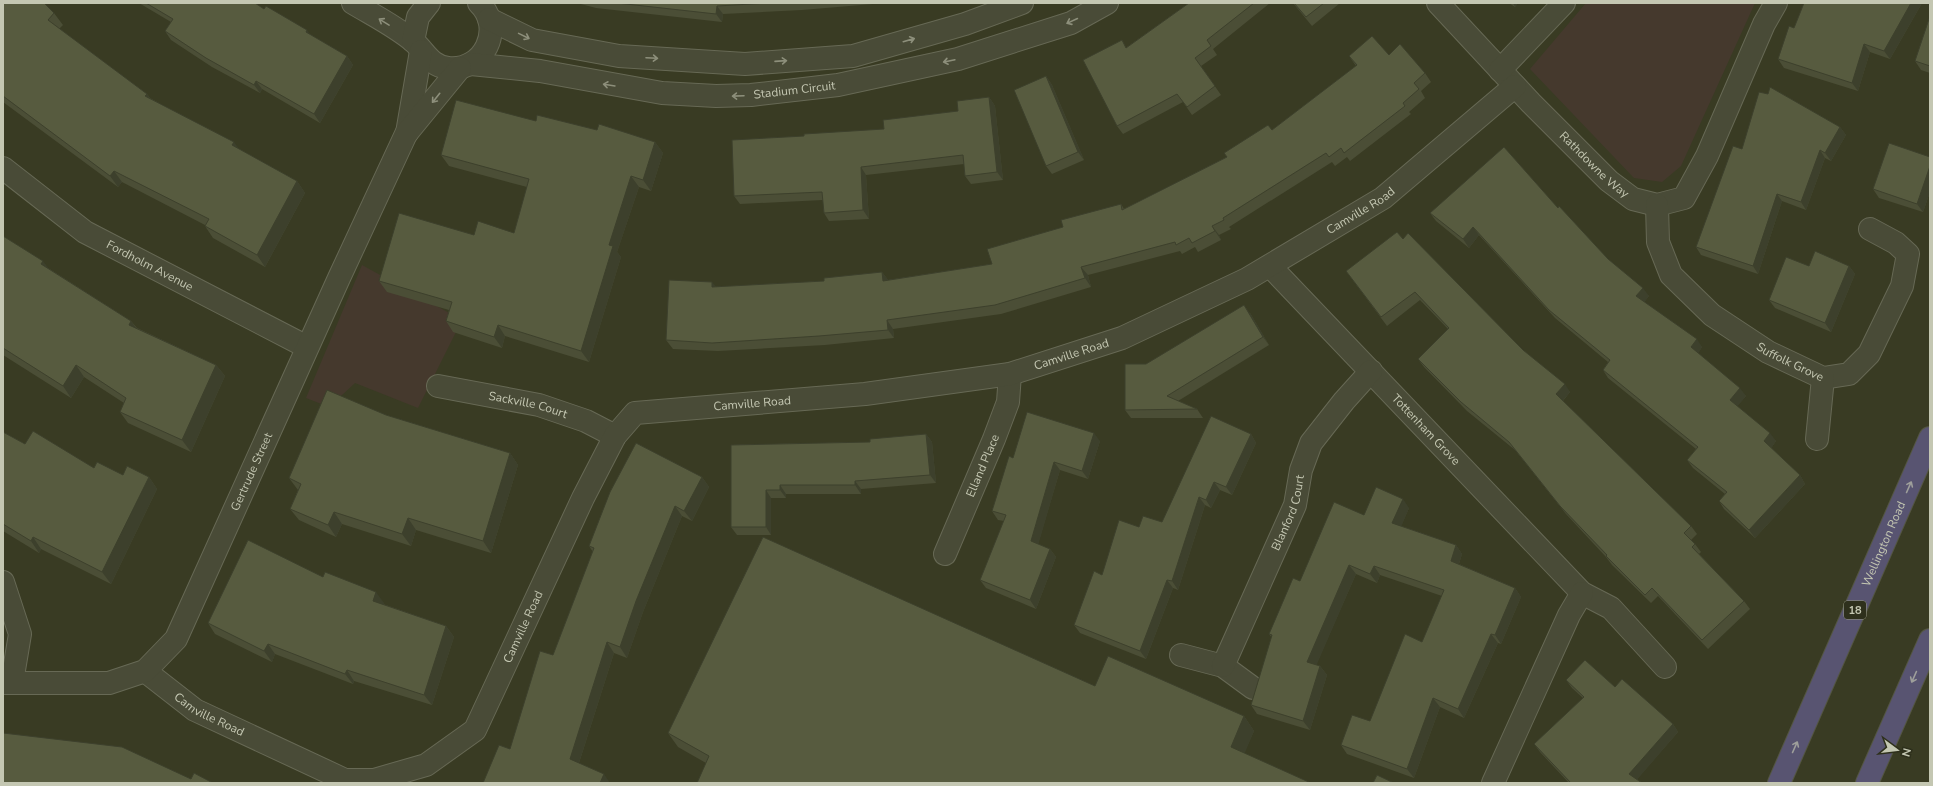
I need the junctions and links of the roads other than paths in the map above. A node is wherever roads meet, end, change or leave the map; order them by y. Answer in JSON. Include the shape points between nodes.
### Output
{"nodes":[{"id":1,"x":353,"y":3,"type":"edge"},
{"id":2,"x":429,"y":3,"type":"edge"},
{"id":3,"x":1022,"y":3,"type":"edge"},
{"id":4,"x":1107,"y":3,"type":"edge"},
{"id":5,"x":1438,"y":3,"type":"edge"},
{"id":6,"x":1564,"y":3,"type":"edge"},
{"id":7,"x":1776,"y":3,"type":"edge"},
{"id":8,"x":484,"y":8,"type":"edge"},
{"id":9,"x":417,"y":46,"type":"junction"},
{"id":10,"x":466,"y":66,"type":"junction"},
{"id":11,"x":1500,"y":70,"type":"junction"},
{"id":12,"x":1515,"y":86,"type":"junction"},
{"id":13,"x":406,"y":134,"type":"junction"},
{"id":14,"x":3,"y":168,"type":"edge"},
{"id":15,"x":1657,"y":205,"type":"junction"},
{"id":16,"x":1870,"y":229,"type":"dead end"},
{"id":17,"x":1270,"y":266,"type":"junction"},
{"id":18,"x":307,"y":347,"type":"junction"},
{"id":19,"x":1371,"y":372,"type":"junction"},
{"id":20,"x":1010,"y":374,"type":"junction"},
{"id":21,"x":1823,"y":378,"type":"junction"},
{"id":22,"x":438,"y":386,"type":"dead end"},
{"id":23,"x":615,"y":436,"type":"junction"},
{"id":24,"x":1930,"y":438,"type":"edge"},
{"id":25,"x":1817,"y":439,"type":"dead end"},
{"id":26,"x":945,"y":554,"type":"dead end"},
{"id":27,"x":3,"y":582,"type":"edge"},
{"id":28,"x":1582,"y":593,"type":"junction"},
{"id":29,"x":1930,"y":640,"type":"edge"},
{"id":30,"x":1181,"y":655,"type":"dead end"},
{"id":31,"x":1223,"y":666,"type":"junction"},
{"id":32,"x":1665,"y":666,"type":"dead end"},
{"id":33,"x":145,"y":671,"type":"junction"},
{"id":34,"x":7,"y":682,"type":"edge"},
{"id":35,"x":1253,"y":688,"type":"dead end"},
{"id":36,"x":374,"y":782,"type":"edge"},
{"id":37,"x":1493,"y":783,"type":"edge"},
{"id":38,"x":1779,"y":783,"type":"edge"},
{"id":39,"x":1867,"y":783,"type":"edge"}],
"edges":[{"from":9,"to":1,"type":"street","one_way":true},
{"from":2,"to":9,"type":"street","name":"Gertrude Street","via":[[418,17]]},
{"from":8,"to":3,"type":"street","one_way":true,"via":[[532,40],[619,56],[745,64],[853,56],[964,24]]},
{"from":4,"to":10,"type":"street","name":"Stadium Circuit","one_way":true,"via":[[1071,23],[958,59],[838,85],[751,95],[662,93],[540,71]]},
{"from":5,"to":11,"type":"street","name":"Rathdowne Way"},
{"from":6,"to":11,"type":"street"},
{"from":7,"to":15,"type":"street","name":"Rathdowne Way","via":[[1764,24],[1707,156],[1684,198]]},
{"from":8,"to":10,"type":"street","name":"Gertrude Street","via":[[491,32],[488,45],[481,56]]},
{"from":9,"to":10,"type":"street","name":"Stadium Circuit","via":[[435,64],[447,68]]},
{"from":9,"to":13,"type":"street","name":"Gertrude Street"},
{"from":10,"to":13,"type":"street","name":"Gertrude Street","one_way":true},
{"from":11,"to":12,"type":"street","name":"Rathdowne Way"},
{"from":12,"to":15,"type":"street","name":"Rathdowne Way","via":[[1609,181],[1633,199]]},
{"from":12,"to":17,"type":"street","name":"Camville Road","via":[[1382,198]]},
{"from":13,"to":18,"type":"street","name":"Gertrude Street"},
{"from":14,"to":18,"type":"street","name":"Fordholm Avenue","via":[[85,232]]},
{"from":15,"to":21,"type":"street","name":"Suffolk Grove","via":[[1658,242],[1671,275],[1712,315],[1768,352]]},
{"from":16,"to":21,"type":"street","name":"Suffolk Grove","via":[[1896,243],[1908,254],[1902,286],[1869,354],[1849,374]]},
{"from":17,"to":19,"type":"street","name":"Tottenham Grove"},
{"from":17,"to":20,"type":"street","name":"Camville Road","via":[[1122,338]]},
{"from":18,"to":33,"type":"street","name":"Gertrude Street","via":[[176,639]]},
{"from":19,"to":28,"type":"street","name":"Tottenham Grove"},
{"from":19,"to":31,"type":"street","name":"Blanford Court","via":[[1344,401],[1312,443],[1301,470],[1295,505]]},
{"from":20,"to":23,"type":"street","name":"Camville Road","via":[[865,394],[635,413]]},
{"from":20,"to":26,"type":"street","name":"Elland Place","via":[[1008,402]]},
{"from":21,"to":25,"type":"street"},
{"from":22,"to":23,"type":"street","name":"Sackville Court","via":[[539,405],[586,421]]},
{"from":23,"to":36,"type":"street","name":"Camville Road","via":[[583,498],[475,730],[426,765]]},
{"from":38,"to":24,"type":"highway","name":"Wellington Road","number":"18","one_way":true},
{"from":27,"to":34,"type":"street","via":[[20,634]]},
{"from":28,"to":32,"type":"street","name":"Tottenham Grove","via":[[1611,608]]},
{"from":28,"to":37,"type":"street","via":[[1569,615]]},
{"from":29,"to":39,"type":"highway","one_way":true},
{"from":30,"to":31,"type":"street"},
{"from":31,"to":35,"type":"street"},
{"from":33,"to":34,"type":"street","name":"Gertrude Street","via":[[109,683]]},
{"from":33,"to":36,"type":"street","name":"Camville Road","via":[[195,710],[345,780]]}]}
